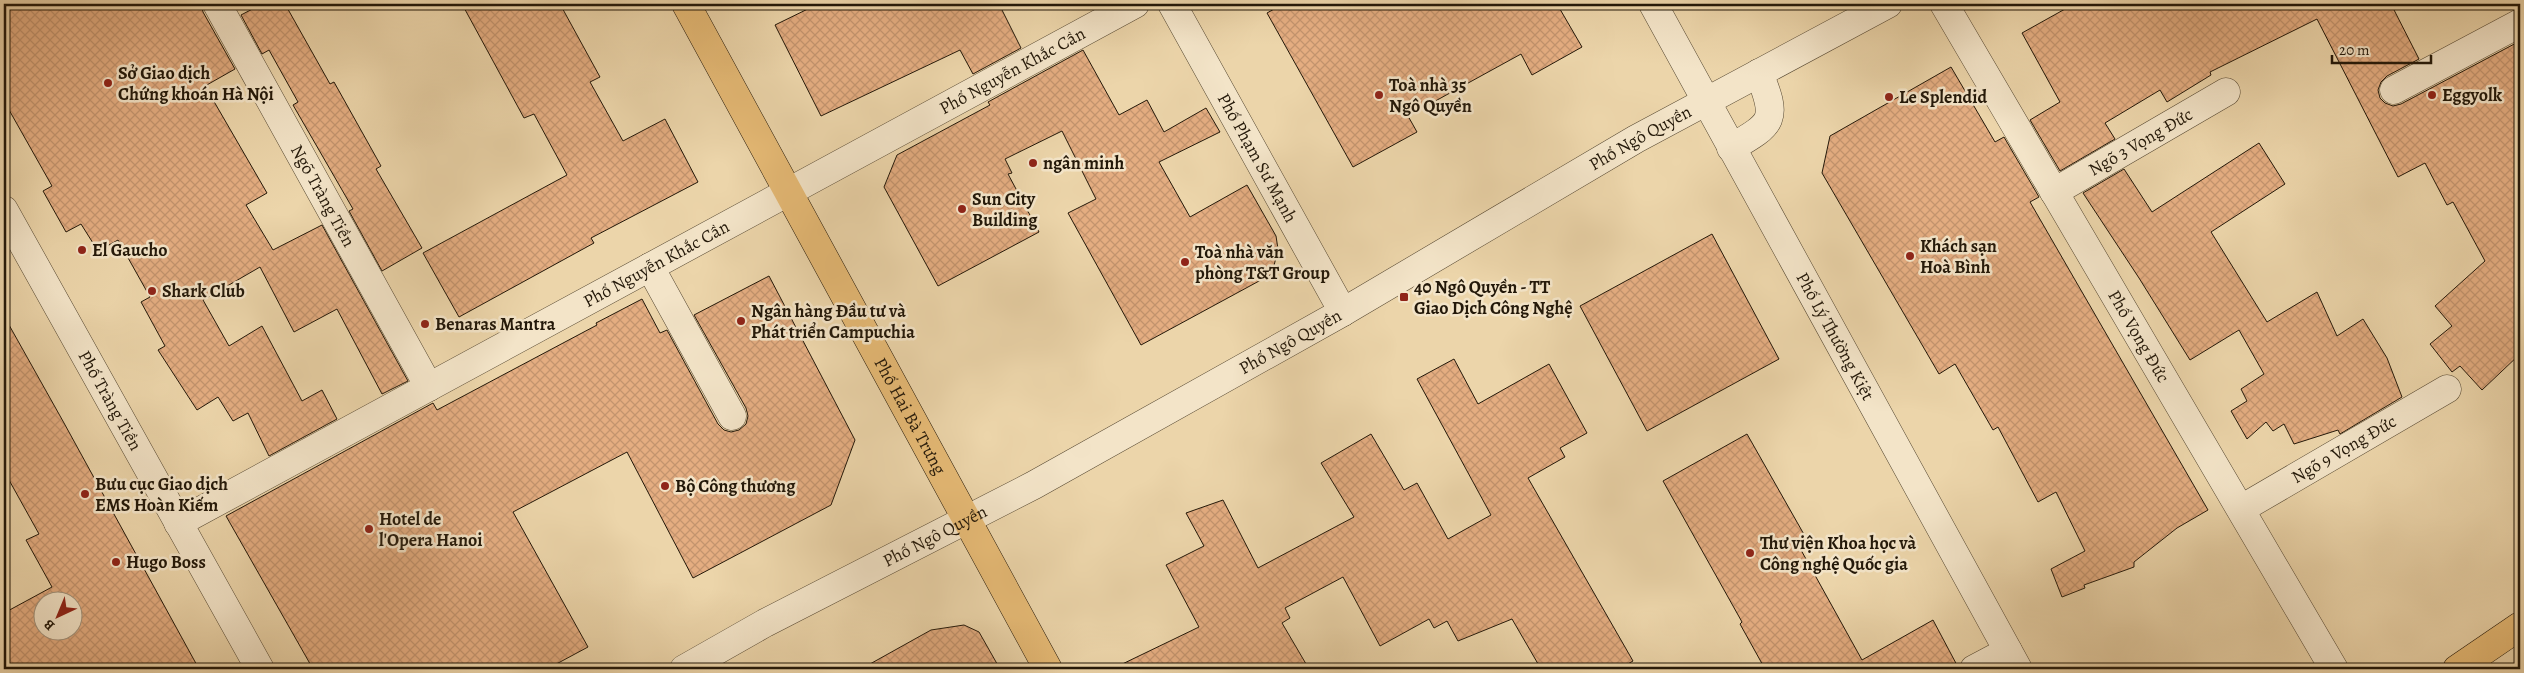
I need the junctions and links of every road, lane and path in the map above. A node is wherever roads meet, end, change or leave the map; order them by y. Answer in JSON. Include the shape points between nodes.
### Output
{"nodes":[{"id":1,"x":217,"y":4,"type":"edge"},
{"id":2,"x":686,"y":4,"type":"edge"},
{"id":3,"x":1135,"y":4,"type":"edge"},
{"id":4,"x":1172,"y":4,"type":"edge"},
{"id":5,"x":1653,"y":4,"type":"edge"},
{"id":6,"x":1888,"y":4,"type":"edge"},
{"id":7,"x":1944,"y":4,"type":"edge"},
{"id":8,"x":2520,"y":23,"type":"edge"},
{"id":9,"x":1759,"y":73,"type":"junction"},
{"id":10,"x":2394,"y":90,"type":"dead end"},
{"id":11,"x":2226,"y":92,"type":"dead end"},
{"id":12,"x":1705,"y":101,"type":"junction"},
{"id":13,"x":1731,"y":148,"type":"junction"},
{"id":14,"x":787,"y":192,"type":"junction"},
{"id":15,"x":2054,"y":192,"type":"junction"},
{"id":16,"x":4,"y":210,"type":"edge"},
{"id":17,"x":650,"y":267,"type":"junction"},
{"id":18,"x":1343,"y":312,"type":"junction"},
{"id":19,"x":429,"y":387,"type":"junction"},
{"id":20,"x":2447,"y":389,"type":"dead end"},
{"id":21,"x":732,"y":416,"type":"dead end"},
{"id":22,"x":2240,"y":509,"type":"junction"},
{"id":23,"x":966,"y":520,"type":"junction"},
{"id":24,"x":178,"y":523,"type":"junction"},
{"id":25,"x":2520,"y":626,"type":"edge"},
{"id":26,"x":2013,"y":660,"type":"edge"},
{"id":27,"x":260,"y":669,"type":"edge"},
{"id":28,"x":684,"y":669,"type":"edge"},
{"id":29,"x":1048,"y":669,"type":"edge"},
{"id":30,"x":1974,"y":669,"type":"edge"},
{"id":31,"x":2334,"y":669,"type":"edge"},
{"id":32,"x":2457,"y":669,"type":"edge"}],
"edges":[{"from":1,"to":19,"type":"street","name":"Ngõ Tràng Tiền"},
{"from":2,"to":14,"type":"main road","name":"Phố Hai Bà Trưng"},
{"from":3,"to":14,"type":"street","name":"Phố Nguyễn Khắc Cần"},
{"from":4,"to":18,"type":"street","name":"Phố Phạm Sư Mạnh"},
{"from":5,"to":12,"type":"street","name":"Phố Lý Thường Kiệt"},
{"from":6,"to":9,"type":"street","name":"Phố Ngô Quyền"},
{"from":7,"to":15,"type":"street","name":"Phố Vọng Đức"},
{"from":8,"to":10,"type":"street"},
{"from":9,"to":12,"type":"street","name":"Phố Ngô Quyền"},
{"from":9,"to":13,"type":"street","via":[[1771,102],[1768,120],[1761,130]]},
{"from":11,"to":15,"type":"street","name":"Ngõ 3 Vọng Đức"},
{"from":12,"to":13,"type":"street","name":"Phố Lý Thường Kiệt"},
{"from":12,"to":18,"type":"street","name":"Phố Ngô Quyền"},
{"from":13,"to":26,"type":"street","name":"Phố Lý Thường Kiệt"},
{"from":14,"to":17,"type":"street","name":"Phố Nguyễn Khắc Cần"},
{"from":14,"to":23,"type":"main road","name":"Phố Hai Bà Trưng"},
{"from":15,"to":22,"type":"street","name":"Phố Vọng Đức"},
{"from":16,"to":24,"type":"street","name":"Phố Tràng Tiền"},
{"from":17,"to":19,"type":"street","name":"Phố Nguyễn Khắc Cần"},
{"from":17,"to":21,"type":"street"},
{"from":18,"to":23,"type":"street","name":"Phố Ngô Quyền"},
{"from":19,"to":24,"type":"street","name":"Phố Nguyễn Khắc Cần"},
{"from":20,"to":22,"type":"street","name":"Ngõ 9 Vọng Đức"},
{"from":22,"to":31,"type":"street","name":"Phố Vọng Đức"},
{"from":23,"to":28,"type":"street","name":"Phố Ngô Quyền"},
{"from":23,"to":29,"type":"main road","name":"Phố Hai Bà Trưng"},
{"from":24,"to":27,"type":"street","name":"Phố Tràng Tiền"},
{"from":25,"to":32,"type":"main road"},
{"from":26,"to":30,"type":"street"}]}
